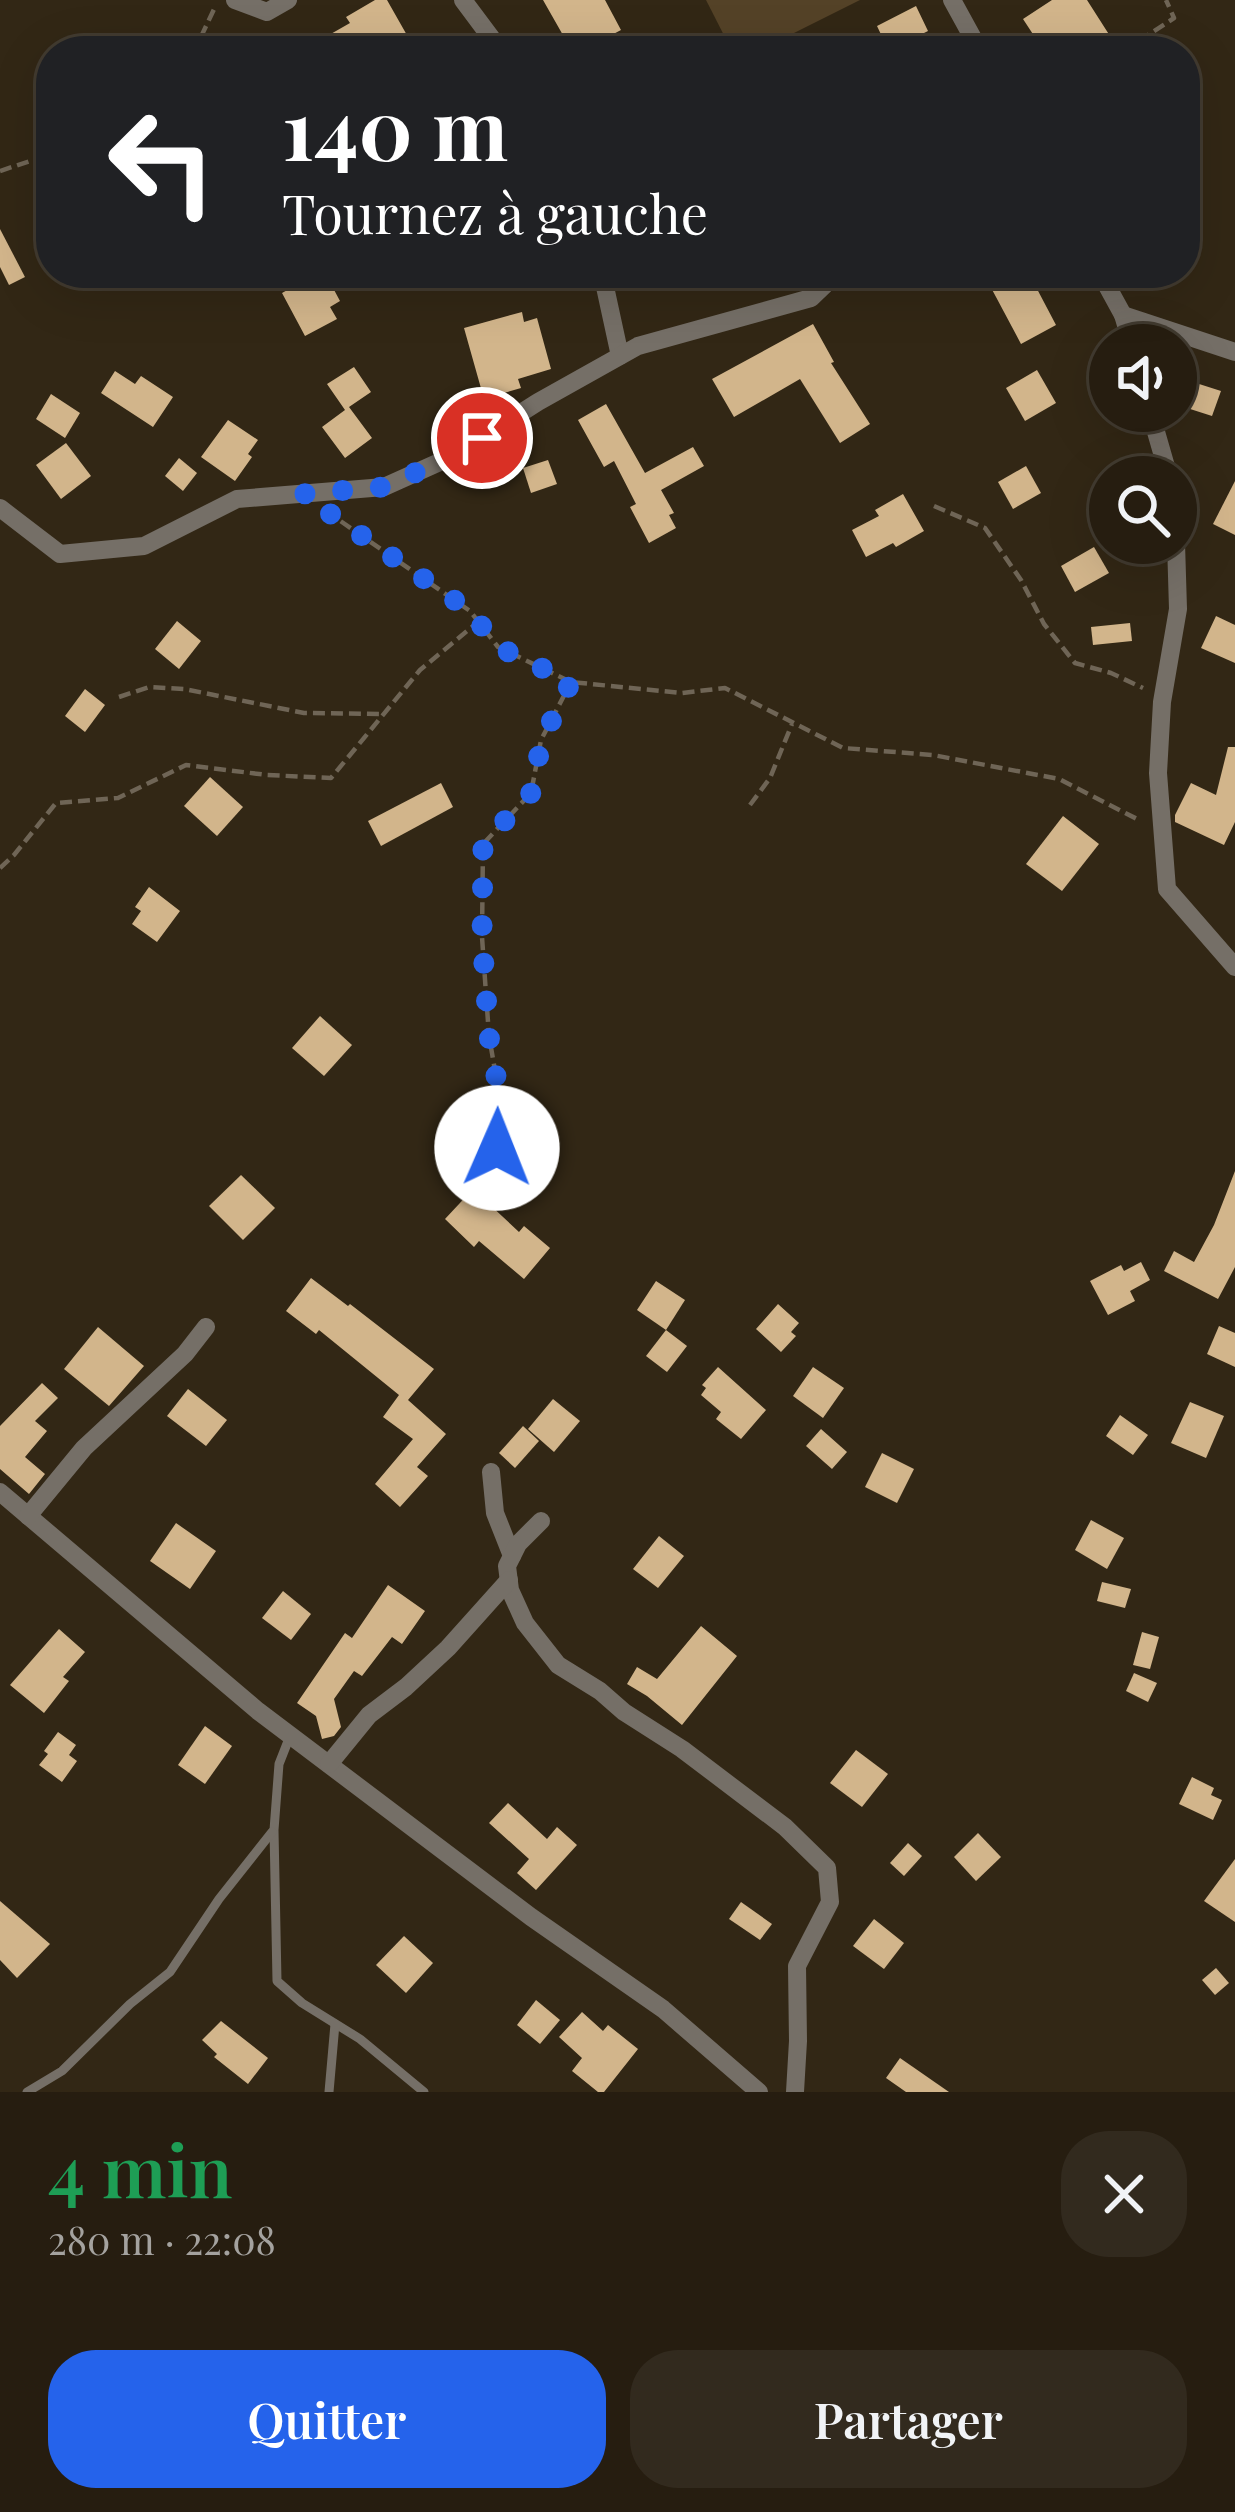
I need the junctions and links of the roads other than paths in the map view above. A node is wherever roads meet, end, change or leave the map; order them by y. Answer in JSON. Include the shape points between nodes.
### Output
{"nodes":[{"id":1,"x":235,"y":0,"type":"edge"},
{"id":2,"x":288,"y":0,"type":"edge"},
{"id":3,"x":463,"y":0,"type":"edge"},
{"id":4,"x":952,"y":0,"type":"edge"},
{"id":5,"x":489,"y":36,"type":"edge"},
{"id":6,"x":972,"y":36,"type":"edge"},
{"id":7,"x":605,"y":288,"type":"edge"},
{"id":8,"x":821,"y":288,"type":"edge"},
{"id":9,"x":1108,"y":288,"type":"edge"},
{"id":10,"x":1123,"y":315,"type":"junction"},
{"id":11,"x":1126,"y":324,"type":"edge"},
{"id":12,"x":1235,"y":352,"type":"edge"},
{"id":13,"x":620,"y":356,"type":"junction"},
{"id":14,"x":0,"y":508,"type":"edge"},
{"id":15,"x":1177,"y":564,"type":"edge"},
{"id":16,"x":1235,"y":967,"type":"edge"},
{"id":17,"x":206,"y":1327,"type":"dead end"},
{"id":18,"x":491,"y":1472,"type":"dead end"},
{"id":19,"x":0,"y":1492,"type":"edge"},
{"id":20,"x":28,"y":1516,"type":"junction"},
{"id":21,"x":541,"y":1521,"type":"dead end"},
{"id":22,"x":512,"y":1556,"type":"junction"},
{"id":23,"x":508,"y":1580,"type":"junction"},
{"id":24,"x":290,"y":1735,"type":"junction"},
{"id":25,"x":329,"y":1764,"type":"junction"},
{"id":26,"x":274,"y":1830,"type":"junction"},
{"id":27,"x":335,"y":2024,"type":"junction"},
{"id":28,"x":27,"y":2092,"type":"edge"},
{"id":29,"x":328,"y":2092,"type":"edge"},
{"id":30,"x":424,"y":2092,"type":"edge"},
{"id":31,"x":758,"y":2092,"type":"edge"},
{"id":32,"x":795,"y":2092,"type":"edge"}],
"edges":[{"from":1,"to":2,"type":"street","via":[[267,12]]},
{"from":3,"to":5,"type":"street"},
{"from":4,"to":6,"type":"street"},
{"from":7,"to":13,"type":"street"},
{"from":8,"to":13,"type":"street","via":[[811,298]]},
{"from":9,"to":10,"type":"street"},
{"from":10,"to":11,"type":"street"},
{"from":10,"to":12,"type":"street"},
{"from":13,"to":14,"type":"street","via":[[453,456],[383,487],[237,499],[144,546],[61,554]]},
{"from":15,"to":16,"type":"street","via":[[1158,773],[1168,889]]},
{"from":17,"to":20,"type":"street"},
{"from":18,"to":22,"type":"street","via":[[495,1513]]},
{"from":19,"to":20,"type":"street"},
{"from":20,"to":24,"type":"street"},
{"from":21,"to":22,"type":"street"},
{"from":22,"to":23,"type":"street"},
{"from":23,"to":25,"type":"street","via":[[448,1648],[369,1714]]},
{"from":23,"to":32,"type":"street","via":[[525,1623],[558,1665],[682,1749],[827,1868],[830,1902],[797,1966]]},
{"from":24,"to":25,"type":"street"},
{"from":24,"to":26,"type":"lane","via":[[279,1764]]},
{"from":25,"to":31,"type":"street","via":[[663,2009]]},
{"from":26,"to":27,"type":"lane","via":[[277,1981]]},
{"from":26,"to":28,"type":"lane","via":[[170,1972],[62,2071]]},
{"from":27,"to":29,"type":"lane"},
{"from":27,"to":30,"type":"lane"}]}
